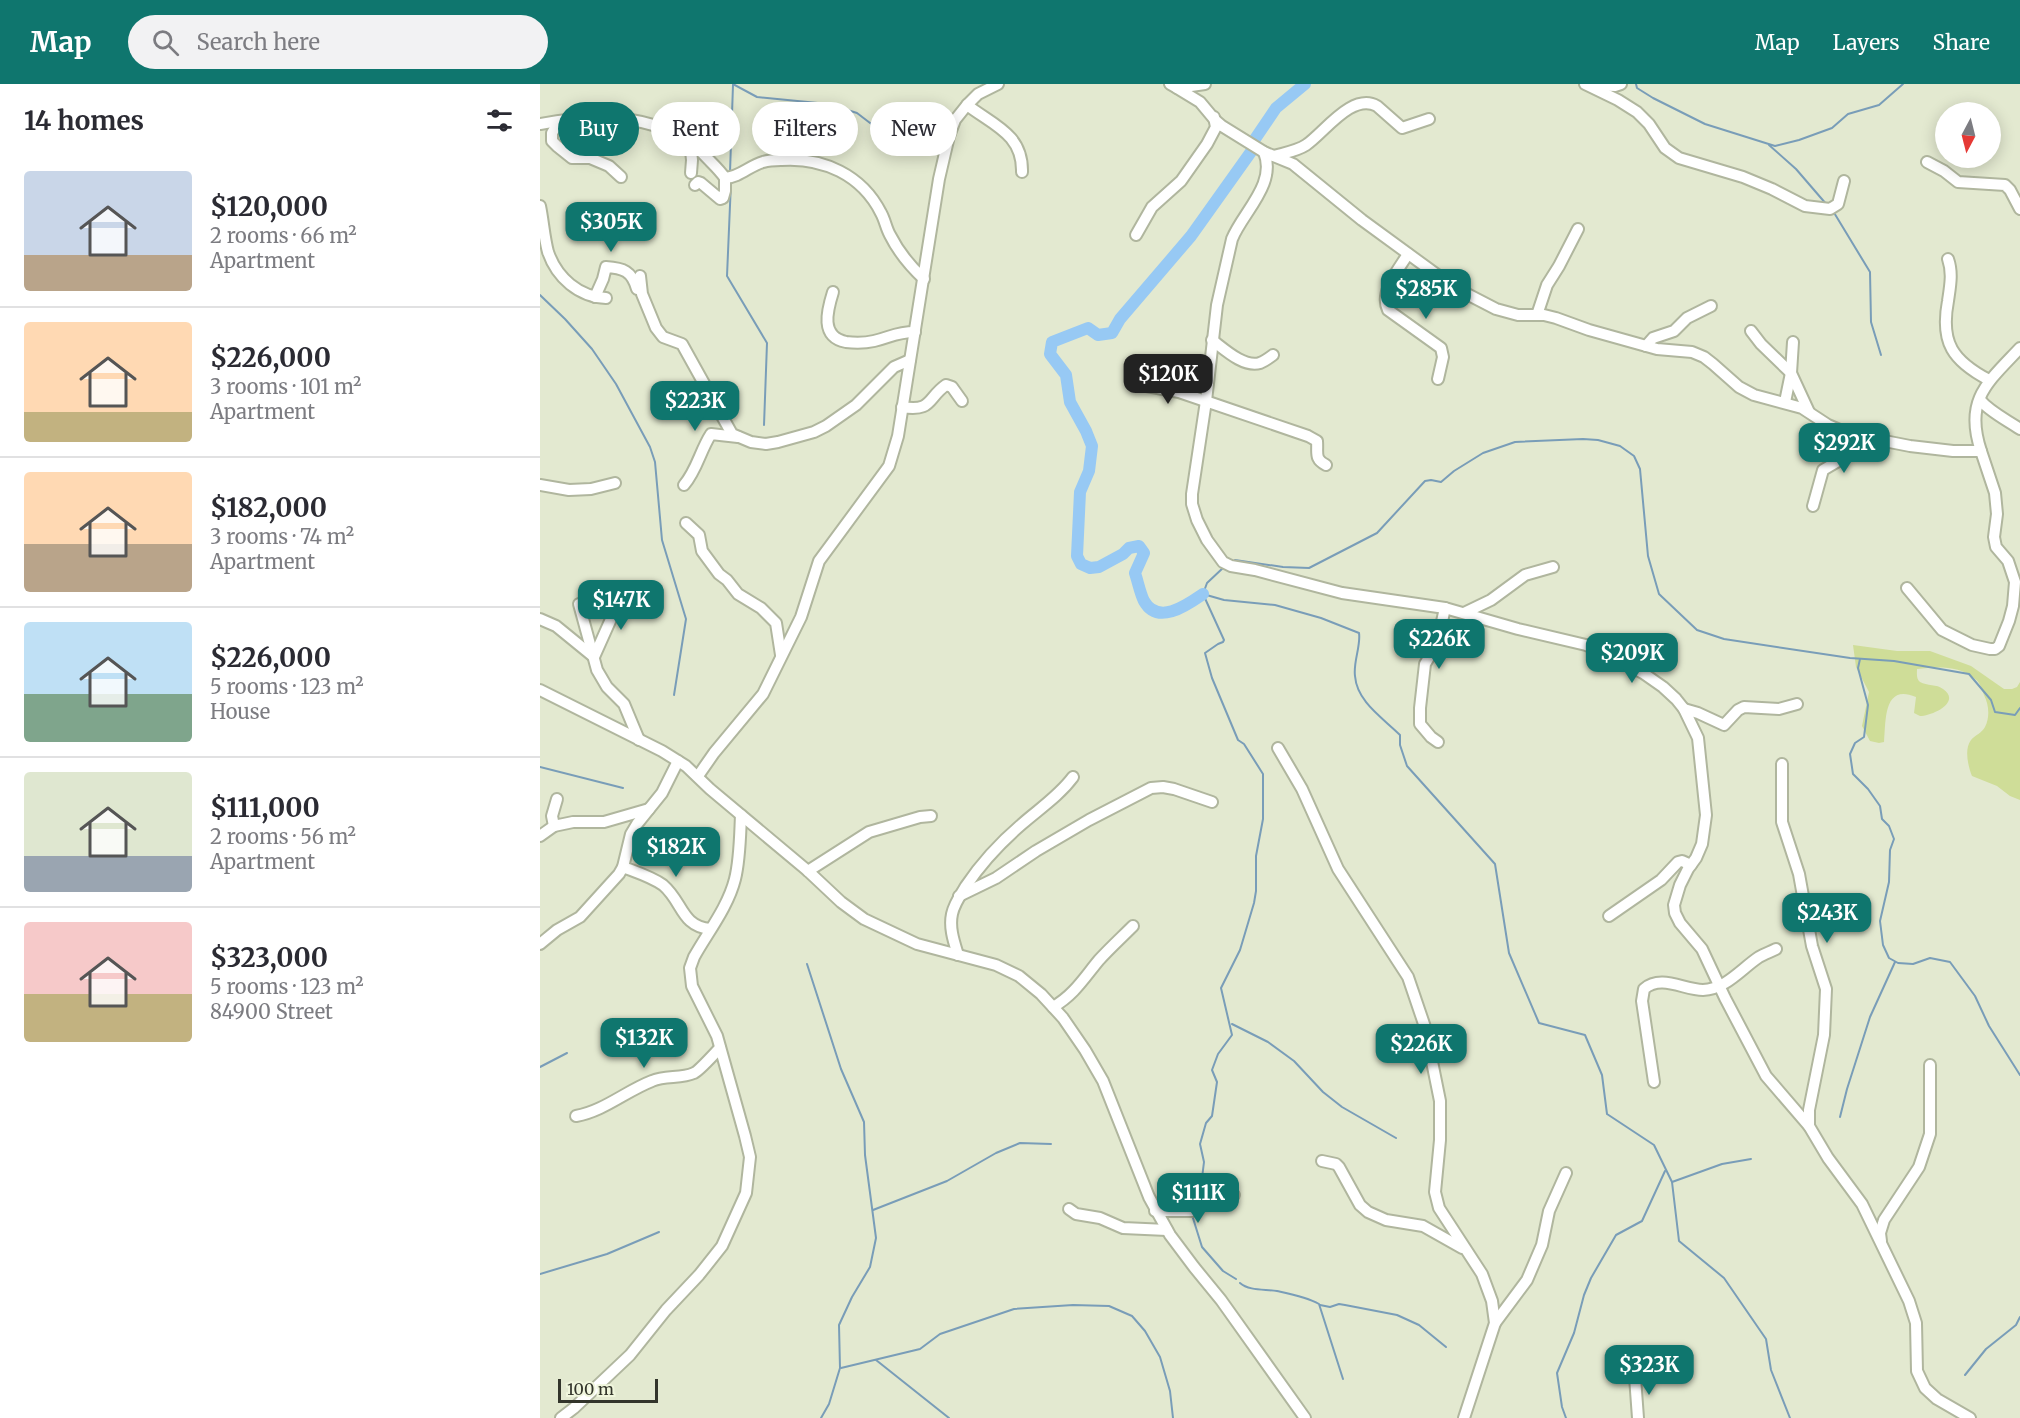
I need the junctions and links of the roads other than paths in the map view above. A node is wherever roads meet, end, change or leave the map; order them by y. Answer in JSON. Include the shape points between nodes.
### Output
{"nodes":[{"id":1,"x":998,"y":84,"type":"edge"},
{"id":2,"x":1205,"y":84,"type":"edge"},
{"id":3,"x":1585,"y":84,"type":"edge"},
{"id":4,"x":1621,"y":84,"type":"edge"},
{"id":5,"x":1173,"y":86,"type":"edge"},
{"id":6,"x":967,"y":105,"type":"junction"},
{"id":7,"x":1214,"y":117,"type":"junction"},
{"id":8,"x":1429,"y":119,"type":"dead end"},
{"id":9,"x":558,"y":123,"type":"joint"},
{"id":10,"x":540,"y":124,"type":"edge"},
{"id":11,"x":558,"y":147,"type":"edge"},
{"id":12,"x":1269,"y":154,"type":"junction"},
{"id":13,"x":570,"y":156,"type":"edge"},
{"id":14,"x":692,"y":156,"type":"edge"},
{"id":15,"x":706,"y":156,"type":"edge"},
{"id":16,"x":1927,"y":162,"type":"dead end"},
{"id":17,"x":1022,"y":172,"type":"dead end"},
{"id":18,"x":691,"y":173,"type":"dead end"},
{"id":19,"x":621,"y":177,"type":"dead end"},
{"id":20,"x":725,"y":178,"type":"junction"},
{"id":21,"x":1844,"y":181,"type":"dead end"},
{"id":22,"x":695,"y":185,"type":"dead end"},
{"id":23,"x":540,"y":206,"type":"edge"},
{"id":24,"x":2020,"y":209,"type":"edge"},
{"id":25,"x":1578,"y":229,"type":"dead end"},
{"id":26,"x":1136,"y":236,"type":"dead end"},
{"id":27,"x":1408,"y":254,"type":"junction"},
{"id":28,"x":1948,"y":259,"type":"dead end"},
{"id":29,"x":640,"y":276,"type":"dead end"},
{"id":30,"x":924,"y":279,"type":"junction"},
{"id":31,"x":832,"y":292,"type":"dead end"},
{"id":32,"x":641,"y":293,"type":"junction"},
{"id":33,"x":595,"y":297,"type":"junction"},
{"id":34,"x":606,"y":298,"type":"dead end"},
{"id":35,"x":1711,"y":306,"type":"dead end"},
{"id":36,"x":1537,"y":315,"type":"junction"},
{"id":37,"x":1751,"y":331,"type":"dead end"},
{"id":38,"x":915,"y":332,"type":"junction"},
{"id":39,"x":1212,"y":340,"type":"junction"},
{"id":40,"x":1793,"y":342,"type":"dead end"},
{"id":41,"x":1646,"y":346,"type":"junction"},
{"id":42,"x":2020,"y":348,"type":"edge"},
{"id":43,"x":1273,"y":355,"type":"dead end"},
{"id":44,"x":910,"y":360,"type":"junction"},
{"id":45,"x":1791,"y":373,"type":"junction"},
{"id":46,"x":1438,"y":379,"type":"dead end"},
{"id":47,"x":1989,"y":380,"type":"junction"},
{"id":48,"x":1136,"y":384,"type":"dead end"},
{"id":49,"x":1980,"y":400,"type":"junction"},
{"id":50,"x":962,"y":401,"type":"dead end"},
{"id":51,"x":1206,"y":401,"type":"junction"},
{"id":52,"x":1785,"y":402,"type":"junction"},
{"id":53,"x":902,"y":407,"type":"junction"},
{"id":54,"x":1809,"y":412,"type":"junction"},
{"id":55,"x":2020,"y":429,"type":"edge"},
{"id":56,"x":1849,"y":434,"type":"junction"},
{"id":57,"x":738,"y":437,"type":"junction"},
{"id":58,"x":1981,"y":451,"type":"junction"},
{"id":59,"x":1326,"y":465,"type":"dead end"},
{"id":60,"x":615,"y":483,"type":"dead end"},
{"id":61,"x":540,"y":485,"type":"edge"},
{"id":62,"x":684,"y":485,"type":"dead end"},
{"id":63,"x":1813,"y":506,"type":"dead end"},
{"id":64,"x":686,"y":523,"type":"dead end"},
{"id":65,"x":1554,"y":567,"type":"dead end"},
{"id":66,"x":1906,"y":588,"type":"dead end"},
{"id":67,"x":642,"y":599,"type":"dead end"},
{"id":68,"x":579,"y":604,"type":"dead end"},
{"id":69,"x":1445,"y":608,"type":"junction"},
{"id":70,"x":1464,"y":613,"type":"junction"},
{"id":71,"x":540,"y":619,"type":"edge"},
{"id":72,"x":781,"y":655,"type":"junction"},
{"id":73,"x":594,"y":657,"type":"junction"},
{"id":74,"x":540,"y":690,"type":"edge"},
{"id":75,"x":1797,"y":704,"type":"dead end"},
{"id":76,"x":1684,"y":709,"type":"junction"},
{"id":77,"x":639,"y":740,"type":"junction"},
{"id":78,"x":1438,"y":742,"type":"dead end"},
{"id":79,"x":1278,"y":748,"type":"dead end"},
{"id":80,"x":678,"y":761,"type":"junction"},
{"id":81,"x":1782,"y":764,"type":"dead end"},
{"id":82,"x":698,"y":777,"type":"junction"},
{"id":83,"x":1073,"y":777,"type":"dead end"},
{"id":84,"x":557,"y":799,"type":"dead end"},
{"id":85,"x":1212,"y":802,"type":"dead end"},
{"id":86,"x":650,"y":809,"type":"junction"},
{"id":87,"x":741,"y":815,"type":"junction"},
{"id":88,"x":931,"y":816,"type":"dead end"},
{"id":89,"x":554,"y":826,"type":"junction"},
{"id":90,"x":540,"y":836,"type":"edge"},
{"id":91,"x":1691,"y":865,"type":"junction"},
{"id":92,"x":623,"y":867,"type":"junction"},
{"id":93,"x":808,"y":871,"type":"junction"},
{"id":94,"x":959,"y":896,"type":"junction"},
{"id":95,"x":1609,"y":916,"type":"dead end"},
{"id":96,"x":1133,"y":926,"type":"dead end"},
{"id":97,"x":710,"y":929,"type":"junction"},
{"id":98,"x":540,"y":944,"type":"edge"},
{"id":99,"x":1776,"y":949,"type":"dead end"},
{"id":100,"x":958,"y":955,"type":"junction"},
{"id":101,"x":1720,"y":987,"type":"junction"},
{"id":102,"x":1053,"y":1008,"type":"junction"},
{"id":103,"x":720,"y":1048,"type":"junction"},
{"id":104,"x":1930,"y":1065,"type":"dead end"},
{"id":105,"x":1654,"y":1082,"type":"dead end"},
{"id":106,"x":576,"y":1116,"type":"dead end"},
{"id":107,"x":1809,"y":1126,"type":"junction"},
{"id":108,"x":1322,"y":1161,"type":"dead end"},
{"id":109,"x":1566,"y":1173,"type":"dead end"},
{"id":110,"x":1234,"y":1195,"type":"dead end"},
{"id":111,"x":1069,"y":1209,"type":"dead end"},
{"id":112,"x":1155,"y":1211,"type":"junction"},
{"id":113,"x":1167,"y":1230,"type":"junction"},
{"id":114,"x":1882,"y":1244,"type":"junction"},
{"id":115,"x":1467,"y":1251,"type":"junction"},
{"id":116,"x":1495,"y":1323,"type":"junction"},
{"id":117,"x":1635,"y":1377,"type":"dead end"},
{"id":118,"x":561,"y":1418,"type":"edge"},
{"id":119,"x":1305,"y":1418,"type":"edge"},
{"id":120,"x":1464,"y":1418,"type":"edge"},
{"id":121,"x":1638,"y":1418,"type":"edge"},
{"id":122,"x":1970,"y":1418,"type":"edge"}],
"edges":[{"from":1,"to":6,"type":"street"},
{"from":2,"to":5,"type":"street"},
{"from":3,"to":4,"type":"street"},
{"from":3,"to":21,"type":"street","via":[[1637,112],[1665,148],[1687,162],[1743,177],[1805,206],[1830,209],[1838,204]]},
{"from":5,"to":7,"type":"street","via":[[1200,102]]},
{"from":6,"to":17,"type":"street","via":[[1012,138],[1020,152]]},
{"from":6,"to":30,"type":"street","via":[[955,120],[943,161]]},
{"from":7,"to":12,"type":"street","via":[[1222,126]]},
{"from":7,"to":26,"type":"street","via":[[1216,127],[1207,144],[1181,181],[1152,207]]},
{"from":8,"to":12,"type":"street","via":[[1402,128],[1377,106],[1362,103],[1333,120],[1304,147]]},
{"from":9,"to":10,"type":"street"},
{"from":9,"to":11,"type":"street","via":[[552,133],[552,141]]},
{"from":12,"to":27,"type":"street","via":[[1293,165]]},
{"from":12,"to":39,"type":"street","via":[[1264,184],[1232,239]]},
{"from":13,"to":19,"type":"street","via":[[590,158],[609,166]]},
{"from":14,"to":18,"type":"street"},
{"from":15,"to":20,"type":"street"},
{"from":16,"to":24,"type":"street","via":[[1958,182],[2005,185]]},
{"from":20,"to":22,"type":"street","via":[[725,191],[720,199],[701,183]]},
{"from":20,"to":30,"type":"street","via":[[733,178],[763,162],[799,159],[824,164],[849,176],[873,200],[894,242]]},
{"from":23,"to":33,"type":"street","via":[[549,252],[558,270],[571,286]]},
{"from":25,"to":36,"type":"street","via":[[1547,285]]},
{"from":27,"to":36,"type":"street","via":[[1489,306]]},
{"from":27,"to":46,"type":"street","via":[[1389,286],[1386,306],[1441,348]]},
{"from":28,"to":47,"type":"street","via":[[1948,342],[1955,356]]},
{"from":29,"to":32,"type":"street"},
{"from":30,"to":38,"type":"street"},
{"from":31,"to":38,"type":"street","via":[[827,324],[836,339],[865,342]]},
{"from":32,"to":33,"type":"street","via":[[625,269],[606,267]]},
{"from":32,"to":57,"type":"street","via":[[656,328],[663,337],[682,344],[729,430]]},
{"from":33,"to":34,"type":"street"},
{"from":35,"to":41,"type":"street","via":[[1674,331],[1653,338]]},
{"from":36,"to":41,"type":"street"},
{"from":37,"to":45,"type":"street"},
{"from":38,"to":44,"type":"street"},
{"from":39,"to":43,"type":"street","via":[[1252,363]]},
{"from":39,"to":51,"type":"street"},
{"from":40,"to":45,"type":"street"},
{"from":41,"to":52,"type":"street","via":[[1692,352],[1704,357],[1739,387]]},
{"from":42,"to":47,"type":"street"},
{"from":44,"to":53,"type":"street"},
{"from":44,"to":57,"type":"street","via":[[894,367],[843,416],[814,432],[766,444]]},
{"from":45,"to":52,"type":"street"},
{"from":45,"to":54,"type":"street"},
{"from":47,"to":49,"type":"street"},
{"from":48,"to":51,"type":"street"},
{"from":49,"to":55,"type":"street"},
{"from":49,"to":58,"type":"street","via":[[1974,421]]},
{"from":50,"to":53,"type":"street","via":[[946,385],[930,403],[915,409]]},
{"from":51,"to":59,"type":"street","via":[[1312,438],[1317,441],[1319,462]]},
{"from":51,"to":69,"type":"street","via":[[1192,504],[1207,540],[1223,562],[1342,593]]},
{"from":52,"to":54,"type":"street"},
{"from":53,"to":72,"type":"street","via":[[889,466],[819,561],[801,617]]},
{"from":54,"to":56,"type":"street"},
{"from":56,"to":58,"type":"street","via":[[1928,449]]},
{"from":56,"to":63,"type":"street","via":[[1840,460],[1821,474]]},
{"from":57,"to":62,"type":"street","via":[[711,434],[693,475]]},
{"from":58,"to":66,"type":"street","via":[[1995,493],[1996,547],[2008,561],[2015,582],[2013,606],[1999,646],[1990,649],[1972,645],[1942,630]]},
{"from":60,"to":61,"type":"street","via":[[569,490]]},
{"from":64,"to":72,"type":"street","via":[[699,535],[702,551],[719,574],[776,623]]},
{"from":65,"to":70,"type":"street","via":[[1525,575],[1491,600]]},
{"from":67,"to":73,"type":"street","via":[[615,614]]},
{"from":68,"to":73,"type":"street"},
{"from":69,"to":70,"type":"street"},
{"from":69,"to":78,"type":"street","via":[[1440,636],[1425,664],[1420,708],[1420,724]]},
{"from":70,"to":76,"type":"street","via":[[1604,652],[1663,687]]},
{"from":71,"to":73,"type":"street","via":[[556,626]]},
{"from":72,"to":82,"type":"street","via":[[763,694]]},
{"from":73,"to":77,"type":"street","via":[[601,678],[628,710]]},
{"from":74,"to":77,"type":"street"},
{"from":75,"to":76,"type":"street","via":[[1779,709],[1744,706],[1724,725]]},
{"from":76,"to":91,"type":"street","via":[[1698,738],[1706,815],[1702,844]]},
{"from":77,"to":80,"type":"street"},
{"from":79,"to":115,"type":"street","via":[[1302,789],[1338,869],[1408,977],[1425,1027],[1440,1101],[1435,1192],[1439,1208]]},
{"from":80,"to":82,"type":"street"},
{"from":80,"to":86,"type":"street"},
{"from":81,"to":107,"type":"street","via":[[1782,822],[1799,874],[1812,946],[1826,989],[1824,1035]]},
{"from":82,"to":87,"type":"street"},
{"from":83,"to":94,"type":"street","via":[[984,861]]},
{"from":84,"to":89,"type":"street","via":[[553,806]]},
{"from":85,"to":94,"type":"street","via":[[1174,789],[1151,788]]},
{"from":86,"to":89,"type":"street","via":[[604,822]]},
{"from":86,"to":92,"type":"street","via":[[631,834]]},
{"from":87,"to":93,"type":"street"},
{"from":87,"to":97,"type":"street","via":[[735,880]]},
{"from":88,"to":93,"type":"street","via":[[869,832]]},
{"from":89,"to":90,"type":"street"},
{"from":91,"to":95,"type":"street","via":[[1678,862],[1661,880]]},
{"from":91,"to":101,"type":"street","via":[[1680,885],[1675,913],[1702,949]]},
{"from":92,"to":97,"type":"street","via":[[660,883],[690,923]]},
{"from":92,"to":98,"type":"street","via":[[579,917]]},
{"from":93,"to":100,"type":"street","via":[[864,919],[917,944]]},
{"from":94,"to":100,"type":"street","via":[[952,915]]},
{"from":96,"to":102,"type":"street","via":[[1077,989]]},
{"from":97,"to":103,"type":"street","via":[[694,957],[690,976]]},
{"from":99,"to":101,"type":"street"},
{"from":100,"to":102,"type":"street","via":[[1019,976]]},
{"from":101,"to":105,"type":"street","via":[[1701,990],[1662,982],[1644,989],[1642,1001]]},
{"from":101,"to":107,"type":"street","via":[[1766,1076]]},
{"from":102,"to":112,"type":"street","via":[[1103,1081]]},
{"from":103,"to":106,"type":"street","via":[[692,1074],[651,1081]]},
{"from":103,"to":118,"type":"street","via":[[750,1157],[746,1193],[739,1211],[722,1246],[699,1275],[630,1355]]},
{"from":104,"to":114,"type":"street","via":[[1931,1127],[1919,1167],[1884,1220]]},
{"from":107,"to":114,"type":"street","via":[[1862,1204]]},
{"from":108,"to":115,"type":"street","via":[[1339,1167],[1368,1212],[1386,1220],[1423,1226]]},
{"from":109,"to":116,"type":"street","via":[[1527,1280]]},
{"from":110,"to":112,"type":"street","via":[[1212,1199],[1192,1211]]},
{"from":111,"to":113,"type":"street","via":[[1123,1228]]},
{"from":112,"to":113,"type":"street"},
{"from":113,"to":119,"type":"street"},
{"from":114,"to":122,"type":"street","via":[[1913,1315],[1919,1378],[1937,1399]]},
{"from":115,"to":116,"type":"street","via":[[1488,1287]]},
{"from":116,"to":120,"type":"street"},
{"from":117,"to":121,"type":"street"}]}
